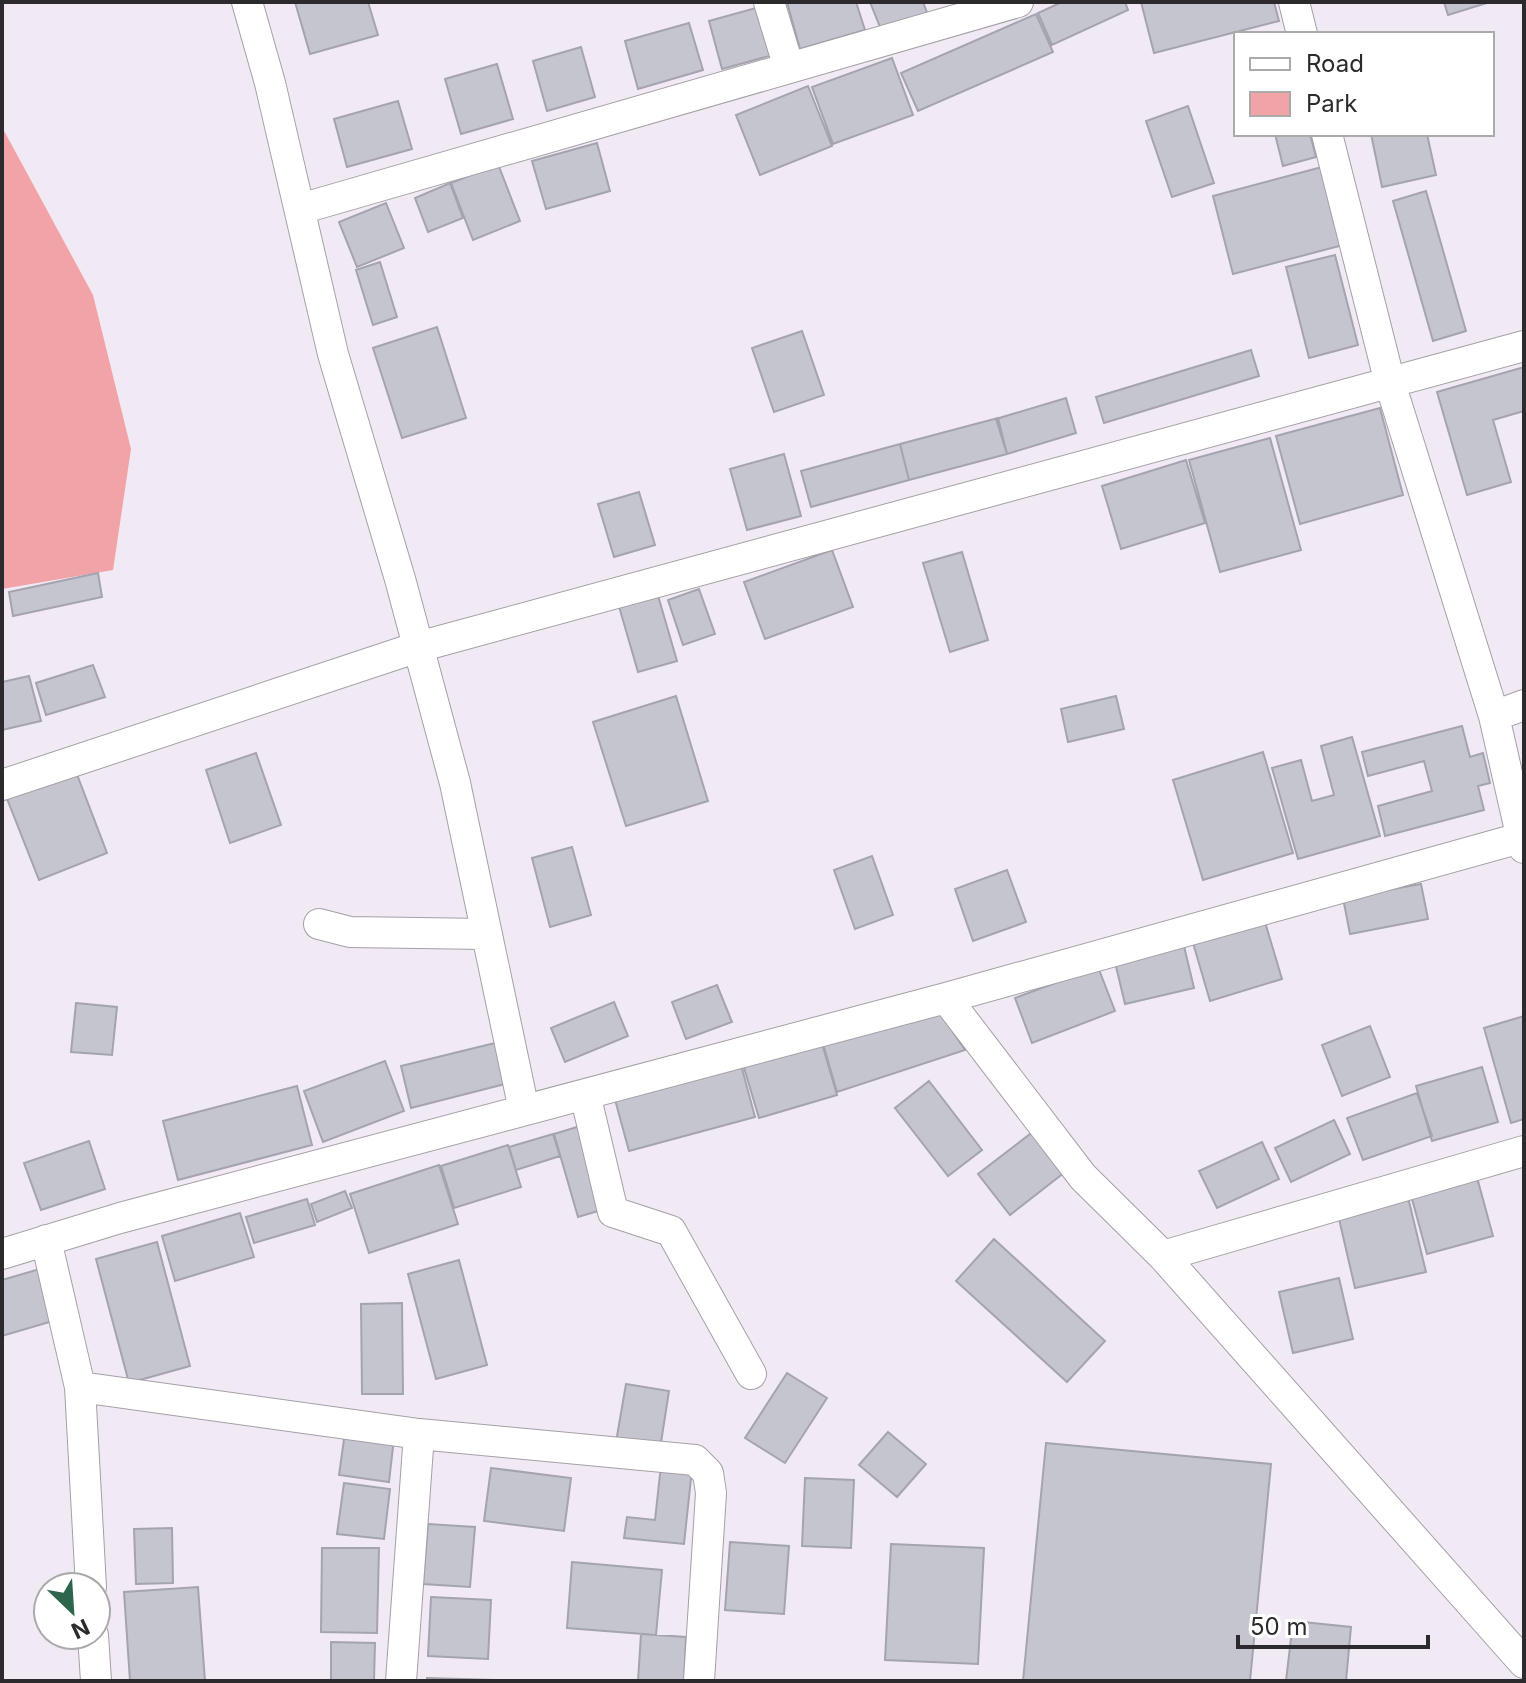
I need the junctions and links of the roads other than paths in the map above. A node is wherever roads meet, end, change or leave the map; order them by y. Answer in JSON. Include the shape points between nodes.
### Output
{"nodes":[{"id":1,"x":247,"y":2,"type":"edge"},
{"id":2,"x":769,"y":2,"type":"edge"},
{"id":3,"x":1018,"y":2,"type":"edge"},
{"id":4,"x":1294,"y":2,"type":"edge"},
{"id":5,"x":1302,"y":32,"type":"edge"},
{"id":6,"x":789,"y":68,"type":"junction"},
{"id":7,"x":1328,"y":136,"type":"edge"},
{"id":8,"x":300,"y":209,"type":"junction"},
{"id":9,"x":1524,"y":346,"type":"edge"},
{"id":10,"x":1390,"y":383,"type":"junction"},
{"id":11,"x":418,"y":647,"type":"junction"},
{"id":12,"x":1524,"y":705,"type":"edge"},
{"id":13,"x":1494,"y":716,"type":"junction"},
{"id":14,"x":2,"y":785,"type":"edge"},
{"id":15,"x":1523,"y":841,"type":"edge"},
{"id":16,"x":319,"y":924,"type":"dead end"},
{"id":17,"x":486,"y":934,"type":"junction"},
{"id":18,"x":946,"y":998,"type":"junction"},
{"id":19,"x":585,"y":1094,"type":"junction"},
{"id":20,"x":524,"y":1110,"type":"junction"},
{"id":21,"x":1524,"y":1151,"type":"edge"},
{"id":22,"x":46,"y":1240,"type":"junction"},
{"id":23,"x":2,"y":1254,"type":"edge"},
{"id":24,"x":1163,"y":1256,"type":"junction"},
{"id":25,"x":751,"y":1374,"type":"dead end"},
{"id":26,"x":80,"y":1387,"type":"junction"},
{"id":27,"x":419,"y":1434,"type":"junction"},
{"id":28,"x":90,"y":1571,"type":"edge"},
{"id":29,"x":94,"y":1651,"type":"edge"},
{"id":30,"x":1524,"y":1663,"type":"edge"},
{"id":31,"x":96,"y":1681,"type":"edge"},
{"id":32,"x":401,"y":1681,"type":"edge"},
{"id":33,"x":699,"y":1681,"type":"edge"}],
"edges":[{"from":1,"to":8,"type":"street"},
{"from":2,"to":6,"type":"street"},
{"from":3,"to":6,"type":"street"},
{"from":4,"to":5,"type":"street"},
{"from":6,"to":8,"type":"street"},
{"from":7,"to":10,"type":"street"},
{"from":8,"to":11,"type":"street","via":[[333,354]]},
{"from":9,"to":10,"type":"street"},
{"from":10,"to":11,"type":"street"},
{"from":10,"to":13,"type":"street"},
{"from":11,"to":14,"type":"street"},
{"from":11,"to":17,"type":"street","via":[[455,783]]},
{"from":12,"to":13,"type":"street"},
{"from":13,"to":15,"type":"street"},
{"from":15,"to":18,"type":"street"},
{"from":16,"to":17,"type":"street","via":[[350,932]]},
{"from":17,"to":20,"type":"street"},
{"from":18,"to":19,"type":"street"},
{"from":18,"to":24,"type":"street","via":[[1083,1177]]},
{"from":19,"to":20,"type":"street"},
{"from":19,"to":25,"type":"street","via":[[613,1212],[671,1231]]},
{"from":20,"to":22,"type":"street"},
{"from":21,"to":24,"type":"street"},
{"from":22,"to":23,"type":"street"},
{"from":22,"to":26,"type":"street"},
{"from":24,"to":30,"type":"street"},
{"from":26,"to":27,"type":"street"},
{"from":26,"to":28,"type":"street"},
{"from":27,"to":32,"type":"street"},
{"from":27,"to":33,"type":"street","via":[[688,1458],[702,1465],[711,1493]]},
{"from":29,"to":31,"type":"street"}]}
